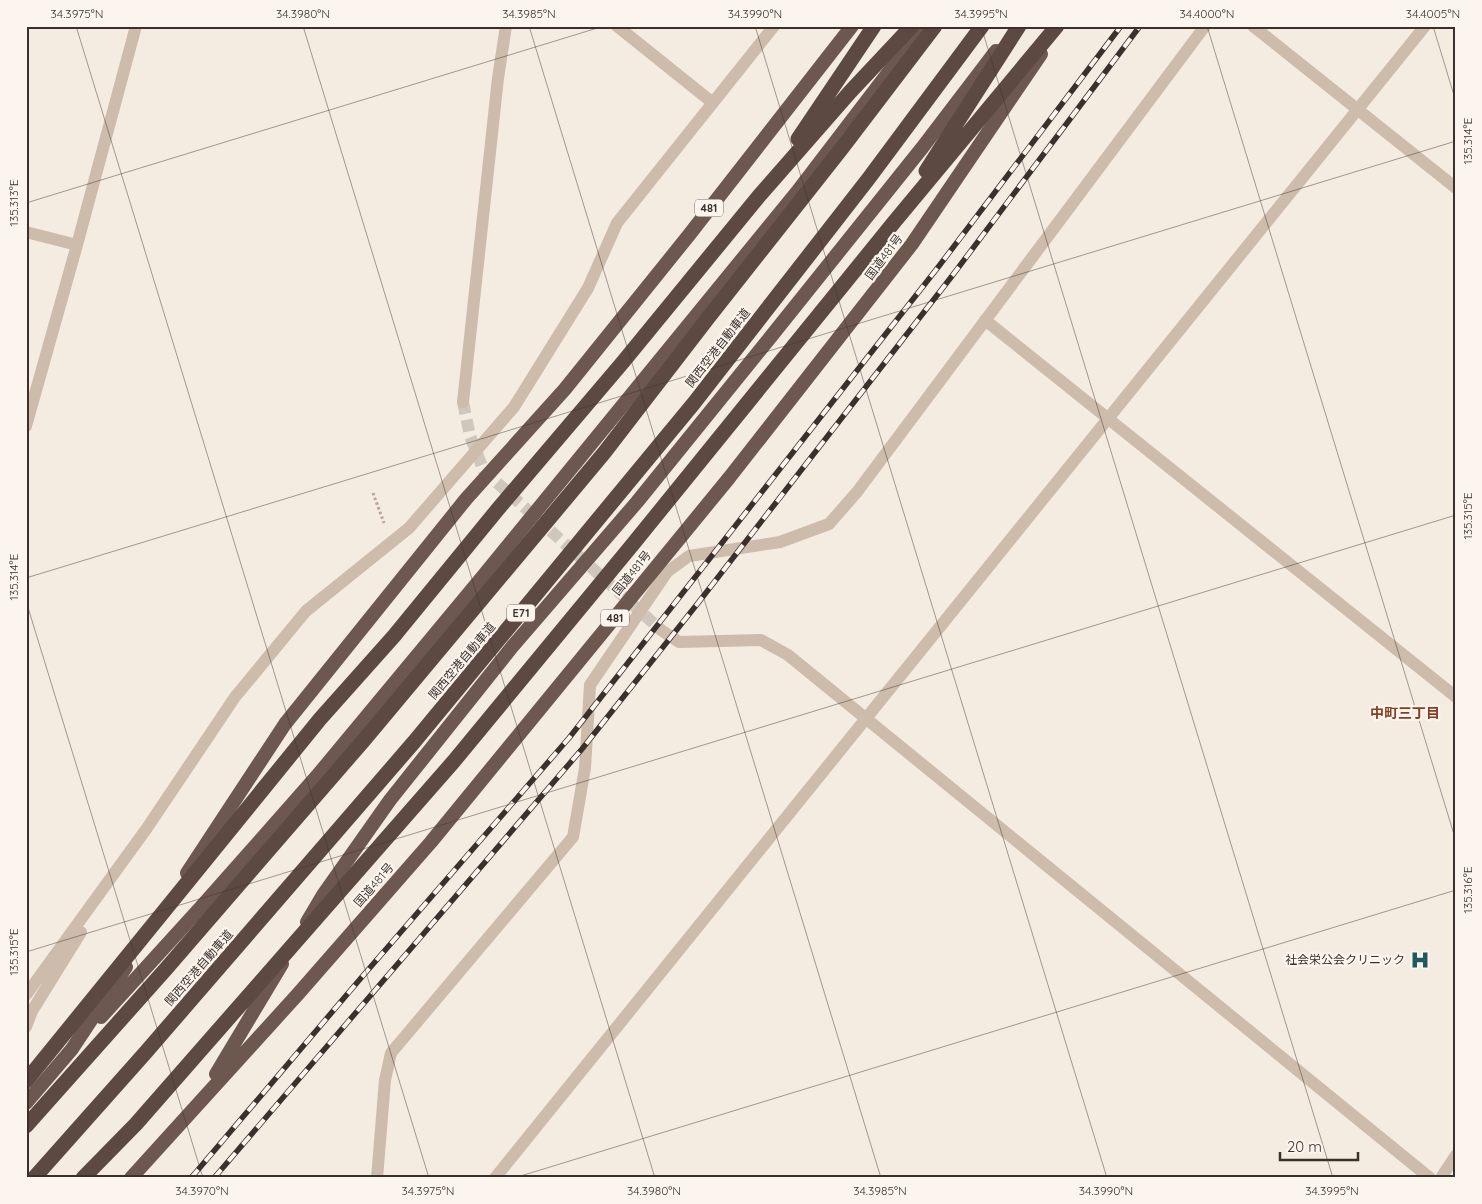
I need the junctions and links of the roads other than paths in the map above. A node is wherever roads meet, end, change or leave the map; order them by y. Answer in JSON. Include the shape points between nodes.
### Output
{"nodes":[{"id":1,"x":136,"y":26,"type":"edge"},
{"id":2,"x":506,"y":26,"type":"edge"},
{"id":3,"x":618,"y":26,"type":"edge"},
{"id":4,"x":774,"y":26,"type":"edge"},
{"id":5,"x":852,"y":26,"type":"edge"},
{"id":6,"x":874,"y":26,"type":"edge"},
{"id":7,"x":912,"y":26,"type":"edge"},
{"id":8,"x":924,"y":26,"type":"edge"},
{"id":9,"x":934,"y":26,"type":"edge"},
{"id":10,"x":982,"y":26,"type":"edge"},
{"id":11,"x":1014,"y":26,"type":"edge"},
{"id":12,"x":1019,"y":26,"type":"edge"},
{"id":13,"x":1059,"y":26,"type":"edge"},
{"id":14,"x":1205,"y":26,"type":"edge"},
{"id":15,"x":1253,"y":26,"type":"edge"},
{"id":16,"x":1425,"y":26,"type":"edge"},
{"id":17,"x":713,"y":103,"type":"junction"},
{"id":18,"x":1358,"y":109,"type":"junction"},
{"id":19,"x":1456,"y":188,"type":"edge"},
{"id":20,"x":759,"y":196,"type":"junction"},
{"id":21,"x":895,"y":221,"type":"junction"},
{"id":22,"x":26,"y":232,"type":"edge"},
{"id":23,"x":77,"y":245,"type":"junction"},
{"id":24,"x":985,"y":320,"type":"junction"},
{"id":25,"x":464,"y":402,"type":"tunnel mouth"},
{"id":26,"x":1108,"y":419,"type":"junction"},
{"id":27,"x":26,"y":426,"type":"edge"},
{"id":28,"x":661,"y":630,"type":"tunnel mouth"},
{"id":29,"x":1456,"y":697,"type":"edge"},
{"id":30,"x":866,"y":719,"type":"junction"},
{"id":31,"x":147,"y":828,"type":"junction"},
{"id":32,"x":26,"y":995,"type":"edge"},
{"id":33,"x":26,"y":1026,"type":"edge"},
{"id":34,"x":72,"y":1049,"type":"junction"},
{"id":35,"x":26,"y":1081,"type":"edge"},
{"id":36,"x":201,"y":1100,"type":"junction"},
{"id":37,"x":26,"y":1103,"type":"edge"},
{"id":38,"x":26,"y":1126,"type":"edge"},
{"id":39,"x":1456,"y":1155,"type":"edge"},
{"id":40,"x":34,"y":1178,"type":"edge"},
{"id":41,"x":83,"y":1178,"type":"edge"},
{"id":42,"x":131,"y":1178,"type":"edge"},
{"id":43,"x":377,"y":1178,"type":"edge"},
{"id":44,"x":495,"y":1178,"type":"edge"},
{"id":45,"x":1430,"y":1178,"type":"edge"},
{"id":46,"x":1442,"y":1178,"type":"edge"}],
"edges":[{"from":1,"to":23,"type":"street"},
{"from":2,"to":25,"type":"street"},
{"from":3,"to":17,"type":"street"},
{"from":4,"to":17,"type":"street"},
{"from":5,"to":34,"type":"highway","number":"481","via":[[565,390],[466,499],[285,724]]},
{"from":6,"to":20,"type":"highway"},
{"from":7,"to":20,"type":"highway"},
{"from":8,"to":34,"type":"highway","number":"481","via":[[790,200],[478,583],[317,776]]},
{"from":9,"to":38,"type":"highway","name":"関西空港自動車道","via":[[604,453],[357,747]]},
{"from":10,"to":40,"type":"highway","name":"関西空港自動車道","number":"E71","via":[[669,434],[414,742]]},
{"from":11,"to":36,"type":"highway","number":"481","via":[[922,148],[761,349],[637,502],[512,646],[390,800],[323,895]]},
{"from":12,"to":21,"type":"highway"},
{"from":13,"to":21,"type":"highway"},
{"from":13,"to":36,"type":"highway","name":"国道481号","number":"481","via":[[912,244],[735,470],[431,842]]},
{"from":14,"to":24,"type":"street"},
{"from":15,"to":18,"type":"street"},
{"from":16,"to":18,"type":"street"},
{"from":17,"to":31,"type":"street","via":[[617,223],[588,288],[514,407],[409,528],[306,611],[235,698]]},
{"from":18,"to":19,"type":"street"},
{"from":18,"to":26,"type":"street"},
{"from":20,"to":35,"type":"highway","via":[[394,636],[320,720]]},
{"from":21,"to":41,"type":"highway","via":[[454,761],[136,1124]]},
{"from":22,"to":23,"type":"street"},
{"from":23,"to":27,"type":"street"},
{"from":24,"to":26,"type":"street"},
{"from":24,"to":43,"type":"street","via":[[857,492],[829,524],[780,542],[689,556],[667,572],[590,685],[585,768],[573,837],[391,1053],[385,1080]]},
{"from":26,"to":29,"type":"street"},
{"from":26,"to":30,"type":"street"},
{"from":28,"to":30,"type":"street","via":[[679,642],[761,640],[788,655]]},
{"from":30,"to":44,"type":"street"},
{"from":30,"to":45,"type":"street"},
{"from":31,"to":32,"type":"street"},
{"from":31,"to":33,"type":"street","via":[[32,1011]]},
{"from":34,"to":37,"type":"highway","number":"481"},
{"from":36,"to":42,"type":"highway","name":"国道481号","number":"481"},
{"from":39,"to":46,"type":"street"}]}
